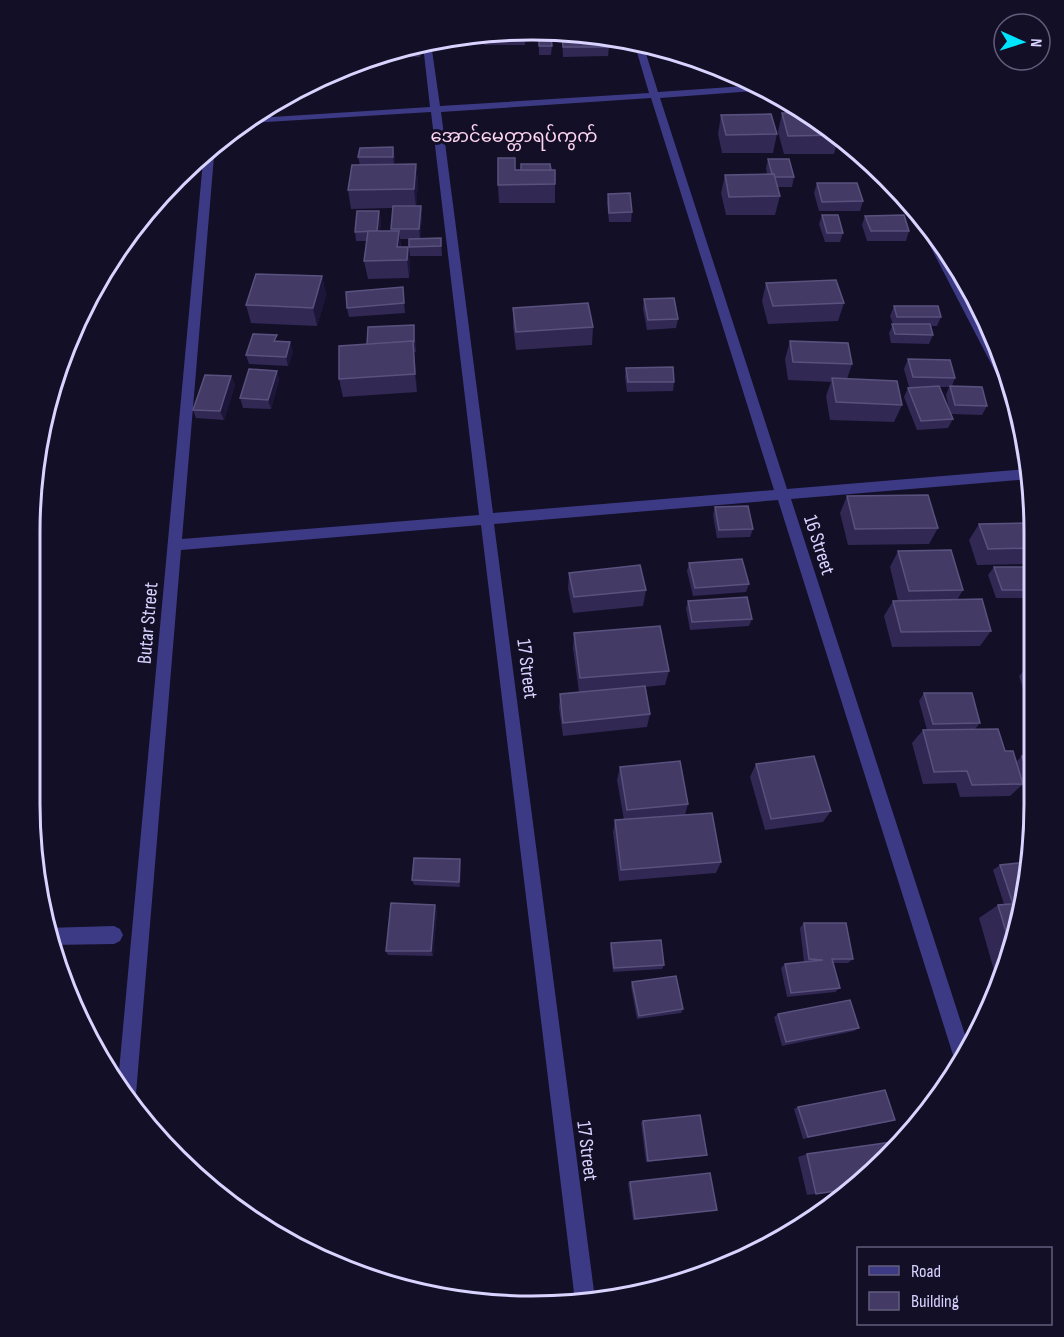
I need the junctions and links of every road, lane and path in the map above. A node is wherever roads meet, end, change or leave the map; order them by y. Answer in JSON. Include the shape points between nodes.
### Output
{"nodes":[{"id":1,"x":428,"y":52,"type":"edge"},
{"id":2,"x":641,"y":53,"type":"edge"},
{"id":3,"x":745,"y":89,"type":"edge"},
{"id":4,"x":655,"y":95,"type":"junction"},
{"id":5,"x":435,"y":109,"type":"junction"},
{"id":6,"x":263,"y":120,"type":"edge"},
{"id":7,"x":209,"y":162,"type":"edge"},
{"id":8,"x":948,"y":269,"type":"edge"},
{"id":9,"x":982,"y":336,"type":"edge"},
{"id":10,"x":1020,"y":475,"type":"edge"},
{"id":11,"x":783,"y":495,"type":"junction"},
{"id":12,"x":487,"y":519,"type":"junction"},
{"id":13,"x":177,"y":545,"type":"junction"},
{"id":14,"x":114,"y":935,"type":"dead end"},
{"id":15,"x":58,"y":936,"type":"edge"},
{"id":16,"x":960,"y":1048,"type":"edge"},
{"id":17,"x":127,"y":1083,"type":"edge"},
{"id":18,"x":584,"y":1293,"type":"edge"}],
"edges":[{"from":1,"to":5,"type":"street","name":"17 Street"},
{"from":2,"to":4,"type":"street","name":"16 Street"},
{"from":3,"to":4,"type":"street"},
{"from":4,"to":5,"type":"street"},
{"from":4,"to":11,"type":"street","name":"16 Street"},
{"from":5,"to":6,"type":"street"},
{"from":5,"to":12,"type":"street","name":"17 Street"},
{"from":7,"to":13,"type":"street","name":"Butar Street"},
{"from":8,"to":9,"type":"street"},
{"from":10,"to":11,"type":"street"},
{"from":11,"to":12,"type":"street"},
{"from":11,"to":16,"type":"street","name":"16 Street"},
{"from":12,"to":13,"type":"street"},
{"from":12,"to":18,"type":"street","name":"17 Street"},
{"from":13,"to":17,"type":"street","name":"Butar Street"},
{"from":14,"to":15,"type":"street"}]}
